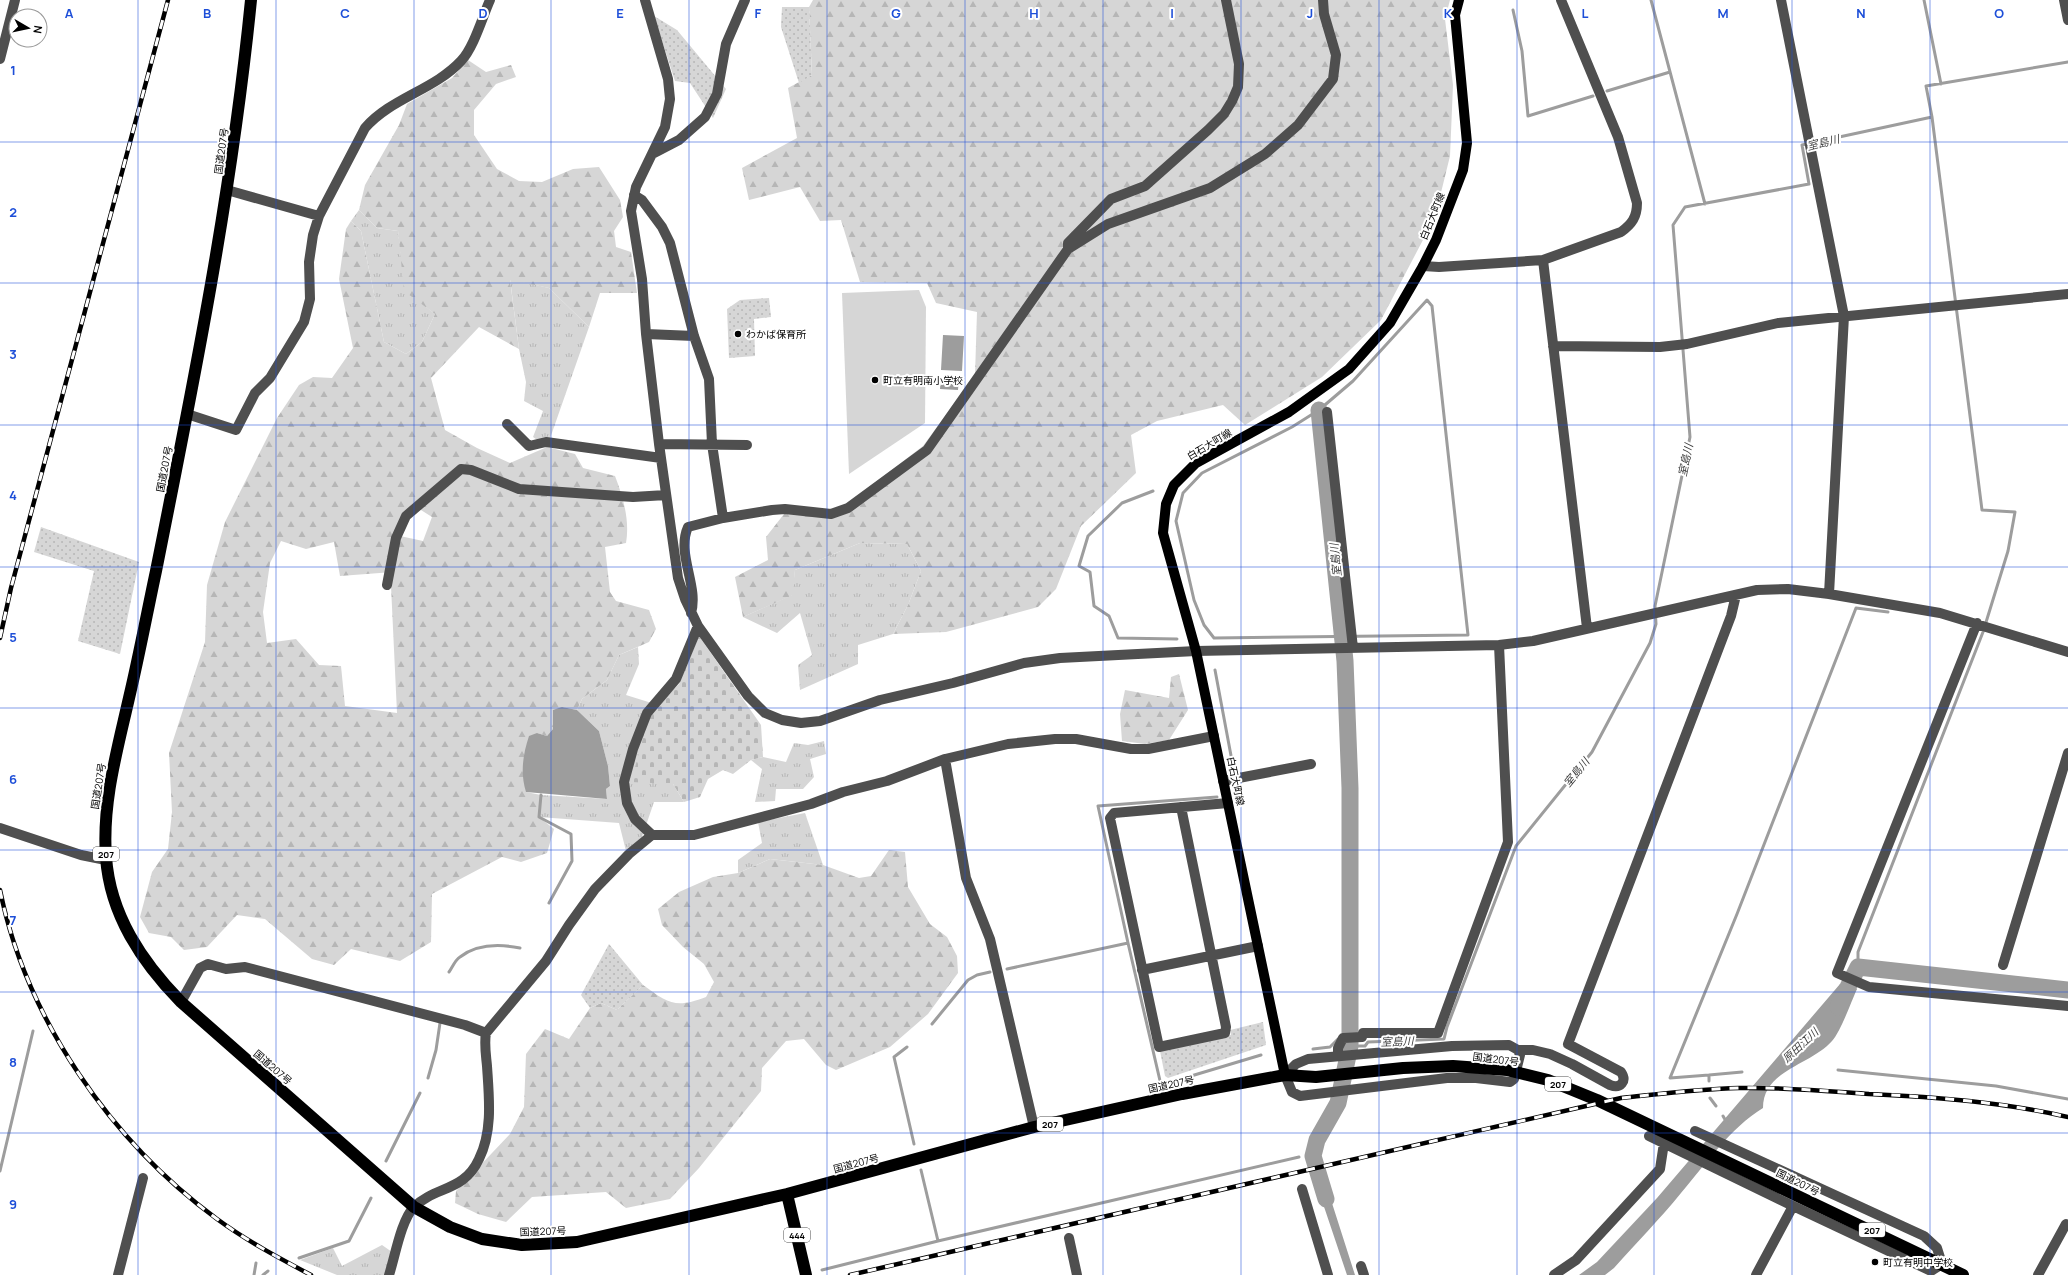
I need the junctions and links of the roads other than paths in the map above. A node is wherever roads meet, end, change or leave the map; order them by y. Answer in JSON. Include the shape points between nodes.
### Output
{"nodes":[{"id":1,"x":16,"y":0,"type":"edge"},
{"id":2,"x":251,"y":0,"type":"edge"},
{"id":3,"x":490,"y":0,"type":"edge"},
{"id":4,"x":645,"y":0,"type":"edge"},
{"id":5,"x":746,"y":0,"type":"edge"},
{"id":6,"x":1226,"y":0,"type":"edge"},
{"id":7,"x":1323,"y":0,"type":"edge"},
{"id":8,"x":1459,"y":0,"type":"edge"},
{"id":9,"x":1561,"y":0,"type":"edge"},
{"id":10,"x":1781,"y":0,"type":"edge"},
{"id":11,"x":2064,"y":0,"type":"edge"},
{"id":12,"x":2068,"y":20,"type":"edge"},
{"id":13,"x":0,"y":59,"type":"edge"},
{"id":14,"x":654,"y":153,"type":"junction"},
{"id":15,"x":228,"y":190,"type":"junction"},
{"id":16,"x":634,"y":195,"type":"junction"},
{"id":17,"x":319,"y":216,"type":"junction"},
{"id":18,"x":1068,"y":249,"type":"junction"},
{"id":19,"x":1542,"y":260,"type":"junction"},
{"id":20,"x":1423,"y":266,"type":"junction"},
{"id":21,"x":2068,"y":294,"type":"edge"},
{"id":22,"x":1844,"y":316,"type":"junction"},
{"id":23,"x":646,"y":334,"type":"junction"},
{"id":24,"x":694,"y":336,"type":"junction"},
{"id":25,"x":1553,"y":346,"type":"junction"},
{"id":26,"x":1327,"y":412,"type":"dead end"},
{"id":27,"x":187,"y":414,"type":"junction"},
{"id":28,"x":507,"y":424,"type":"dead end"},
{"id":29,"x":659,"y":444,"type":"junction"},
{"id":30,"x":712,"y":444,"type":"junction"},
{"id":31,"x":747,"y":445,"type":"dead end"},
{"id":32,"x":661,"y":458,"type":"junction"},
{"id":33,"x":666,"y":495,"type":"junction"},
{"id":34,"x":723,"y":518,"type":"junction"},
{"id":35,"x":387,"y":584,"type":"dead end"},
{"id":36,"x":1828,"y":594,"type":"junction"},
{"id":37,"x":1736,"y":595,"type":"junction"},
{"id":38,"x":691,"y":614,"type":"junction"},
{"id":39,"x":1982,"y":625,"type":"junction"},
{"id":40,"x":698,"y":626,"type":"junction"},
{"id":41,"x":1587,"y":628,"type":"junction"},
{"id":42,"x":1352,"y":640,"type":"junction"},
{"id":43,"x":1499,"y":645,"type":"junction"},
{"id":44,"x":1196,"y":652,"type":"junction"},
{"id":45,"x":2068,"y":652,"type":"edge"},
{"id":46,"x":1214,"y":736,"type":"junction"},
{"id":47,"x":2068,"y":753,"type":"edge"},
{"id":48,"x":945,"y":759,"type":"junction"},
{"id":49,"x":1311,"y":764,"type":"dead end"},
{"id":50,"x":1232,"y":780,"type":"junction"},
{"id":51,"x":1228,"y":803,"type":"junction"},
{"id":52,"x":1181,"y":807,"type":"junction"},
{"id":53,"x":0,"y":828,"type":"edge"},
{"id":54,"x":652,"y":835,"type":"junction"},
{"id":55,"x":106,"y":860,"type":"junction"},
{"id":56,"x":1258,"y":946,"type":"junction"},
{"id":57,"x":1211,"y":955,"type":"junction"},
{"id":58,"x":2003,"y":965,"type":"dead end"},
{"id":59,"x":1142,"y":970,"type":"junction"},
{"id":60,"x":181,"y":1002,"type":"junction"},
{"id":61,"x":2068,"y":1006,"type":"edge"},
{"id":62,"x":486,"y":1033,"type":"junction"},
{"id":63,"x":1518,"y":1050,"type":"junction"},
{"id":64,"x":1338,"y":1055,"type":"junction"},
{"id":65,"x":1285,"y":1075,"type":"junction"},
{"id":66,"x":1034,"y":1127,"type":"junction"},
{"id":67,"x":1695,"y":1131,"type":"dead end"},
{"id":68,"x":1649,"y":1136,"type":"dead end"},
{"id":69,"x":1664,"y":1143,"type":"junction"},
{"id":70,"x":143,"y":1178,"type":"dead end"},
{"id":71,"x":1302,"y":1189,"type":"dead end"},
{"id":72,"x":787,"y":1194,"type":"junction"},
{"id":73,"x":1793,"y":1206,"type":"junction"},
{"id":74,"x":414,"y":1207,"type":"junction"},
{"id":75,"x":2066,"y":1224,"type":"dead end"},
{"id":76,"x":1069,"y":1238,"type":"dead end"},
{"id":77,"x":1942,"y":1264,"type":"junction"},
{"id":78,"x":118,"y":1275,"type":"edge"},
{"id":79,"x":389,"y":1275,"type":"edge"},
{"id":80,"x":806,"y":1275,"type":"edge"},
{"id":81,"x":1077,"y":1275,"type":"edge"},
{"id":82,"x":1328,"y":1275,"type":"edge"},
{"id":83,"x":1554,"y":1275,"type":"edge"},
{"id":84,"x":1756,"y":1275,"type":"edge"},
{"id":85,"x":1964,"y":1275,"type":"edge"},
{"id":86,"x":2038,"y":1275,"type":"edge"}],
"edges":[{"from":1,"to":13,"type":"street"},
{"from":2,"to":15,"type":"highway","name":"国道207号","number":"207"},
{"from":3,"to":17,"type":"street","via":[[461,61],[445,74],[375,116],[365,128]]},
{"from":4,"to":14,"type":"street","via":[[668,80],[670,99],[665,127]]},
{"from":5,"to":14,"type":"street","via":[[726,44],[717,94],[705,117],[679,140]]},
{"from":6,"to":18,"type":"street","via":[[1239,64],[1238,87],[1224,114],[1145,186],[1110,198],[1068,243]]},
{"from":7,"to":18,"type":"street","via":[[1324,14],[1336,55],[1333,78],[1298,125],[1265,154],[1210,188],[1108,224]]},
{"from":8,"to":20,"type":"main road","name":"白石大町線","via":[[1455,15],[1468,143],[1463,170]]},
{"from":9,"to":19,"type":"street","via":[[1618,137],[1637,203],[1637,213],[1630,225],[1621,232]]},
{"from":10,"to":22,"type":"street"},
{"from":11,"to":12,"type":"street"},
{"from":14,"to":16,"type":"street"},
{"from":15,"to":17,"type":"street"},
{"from":15,"to":27,"type":"highway","name":"国道207号","number":"207"},
{"from":16,"to":23,"type":"street","via":[[631,211],[642,279]]},
{"from":16,"to":24,"type":"street","via":[[642,200],[662,227],[670,244]]},
{"from":17,"to":27,"type":"street","via":[[309,262],[310,299],[304,322],[270,378],[255,392],[236,430]]},
{"from":18,"to":34,"type":"street","via":[[927,450],[848,508],[831,514],[785,509]]},
{"from":19,"to":20,"type":"street"},
{"from":19,"to":25,"type":"street"},
{"from":20,"to":44,"type":"main road","name":"白石大町線","via":[[1390,323],[1349,369],[1289,412],[1196,463],[1174,485],[1166,504],[1163,533]]},
{"from":21,"to":22,"type":"street"},
{"from":22,"to":25,"type":"street","via":[[1778,323],[1682,344]]},
{"from":22,"to":36,"type":"street"},
{"from":23,"to":24,"type":"street"},
{"from":23,"to":29,"type":"street"},
{"from":24,"to":30,"type":"street","via":[[709,379]]},
{"from":25,"to":41,"type":"street"},
{"from":26,"to":42,"type":"street"},
{"from":27,"to":55,"type":"highway","name":"国道207号","number":"207","via":[[136,666],[111,775],[105,821]]},
{"from":28,"to":32,"type":"street","via":[[529,446],[546,442]]},
{"from":29,"to":30,"type":"street"},
{"from":29,"to":32,"type":"street"},
{"from":30,"to":31,"type":"street"},
{"from":30,"to":34,"type":"street"},
{"from":32,"to":33,"type":"street"},
{"from":33,"to":35,"type":"street","via":[[633,497],[519,489],[471,470],[461,469],[406,516],[396,538]]},
{"from":33,"to":38,"type":"street","via":[[678,578]]},
{"from":34,"to":38,"type":"street","via":[[694,524],[688,527],[685,533],[687,566],[694,604]]},
{"from":36,"to":37,"type":"street","via":[[1788,589],[1757,590]]},
{"from":36,"to":39,"type":"street","via":[[1940,613]]},
{"from":37,"to":41,"type":"street"},
{"from":37,"to":63,"type":"street","via":[[1731,616],[1568,1044],[1620,1072],[1624,1076],[1623,1082],[1616,1087],[1550,1054]]},
{"from":38,"to":40,"type":"street"},
{"from":39,"to":45,"type":"street"},
{"from":39,"to":61,"type":"street","via":[[1837,972],[1869,987]]},
{"from":40,"to":44,"type":"street","via":[[748,696],[765,714],[801,723],[820,721],[880,700],[1024,663],[1060,658]]},
{"from":40,"to":54,"type":"street","via":[[676,680],[647,713],[624,782],[627,803],[635,819]]},
{"from":41,"to":43,"type":"street","via":[[1533,641]]},
{"from":42,"to":43,"type":"street"},
{"from":42,"to":44,"type":"street","via":[[1337,649]]},
{"from":43,"to":64,"type":"street","via":[[1508,842],[1438,1033],[1363,1033],[1362,1037],[1343,1038]]},
{"from":44,"to":46,"type":"main road","name":"白石大町線"},
{"from":46,"to":48,"type":"street","via":[[1148,749],[1055,738],[1008,744]]},
{"from":46,"to":50,"type":"main road","name":"白石大町線"},
{"from":47,"to":58,"type":"street"},
{"from":48,"to":54,"type":"street","via":[[887,781],[694,835]]},
{"from":48,"to":66,"type":"street","via":[[966,878],[990,940]]},
{"from":49,"to":50,"type":"street"},
{"from":50,"to":51,"type":"main road","name":"白石大町線"},
{"from":51,"to":52,"type":"street"},
{"from":51,"to":56,"type":"main road","name":"白石大町線"},
{"from":52,"to":57,"type":"street"},
{"from":52,"to":59,"type":"street","via":[[1114,813],[1110,818]]},
{"from":53,"to":55,"type":"street","via":[[81,855]]},
{"from":54,"to":62,"type":"street","via":[[629,854],[595,889],[546,962]]},
{"from":55,"to":60,"type":"highway","name":"国道207号","number":"207","via":[[114,899],[125,928],[140,955],[160,981]]},
{"from":56,"to":57,"type":"street"},
{"from":56,"to":65,"type":"main road","name":"白石大町線"},
{"from":57,"to":59,"type":"street"},
{"from":57,"to":59,"type":"street","via":[[1226,1026],[1225,1032],[1159,1047]]},
{"from":60,"to":62,"type":"street","via":[[200,968],[208,964],[226,969],[245,967],[466,1025]]},
{"from":60,"to":74,"type":"highway","name":"国道207号","number":"207"},
{"from":62,"to":74,"type":"street","via":[[490,1104],[479,1160],[459,1184]]},
{"from":63,"to":64,"type":"street","via":[[1509,1045],[1452,1046]]},
{"from":63,"to":65,"type":"street","via":[[1520,1055],[1514,1079],[1510,1082],[1447,1078],[1300,1096],[1292,1092]]},
{"from":64,"to":65,"type":"street","via":[[1308,1059],[1296,1064]]},
{"from":65,"to":66,"type":"highway","name":"国道207号","number":"207","via":[[1182,1094]]},
{"from":65,"to":77,"type":"highway","name":"国道207号","number":"207","via":[[1316,1077],[1403,1068],[1454,1066],[1507,1070],[1548,1080],[1597,1100]]},
{"from":66,"to":72,"type":"highway","name":"国道207号","number":"207"},
{"from":67,"to":77,"type":"street","via":[[1924,1236],[1937,1248]]},
{"from":68,"to":69,"type":"street"},
{"from":69,"to":73,"type":"street"},
{"from":69,"to":83,"type":"street","via":[[1660,1169],[1576,1260]]},
{"from":70,"to":78,"type":"street"},
{"from":71,"to":82,"type":"street"},
{"from":72,"to":74,"type":"highway","name":"国道207号","number":"207","via":[[577,1242],[522,1245],[482,1239],[450,1227]]},
{"from":72,"to":80,"type":"highway","number":"444"},
{"from":73,"to":77,"type":"street","via":[[1932,1271]]},
{"from":73,"to":84,"type":"street"},
{"from":74,"to":79,"type":"street","via":[[406,1220]]},
{"from":75,"to":86,"type":"street"},
{"from":76,"to":81,"type":"street"},
{"from":77,"to":85,"type":"highway","name":"国道207号","number":"207"}]}
